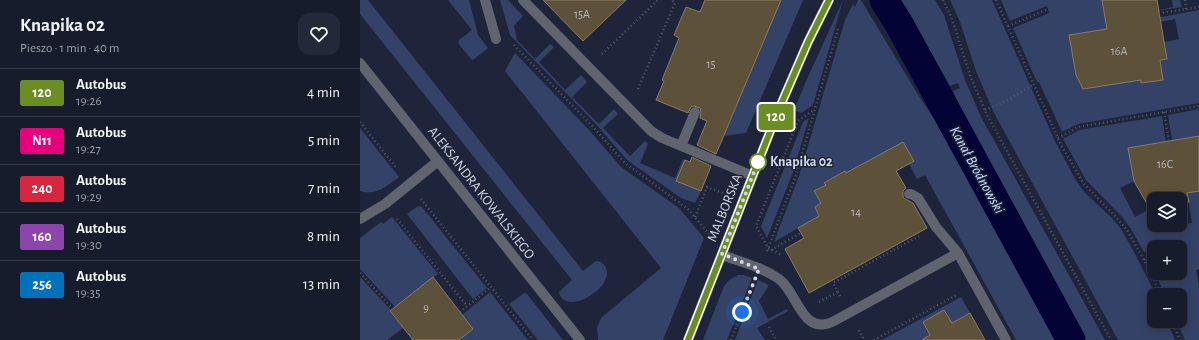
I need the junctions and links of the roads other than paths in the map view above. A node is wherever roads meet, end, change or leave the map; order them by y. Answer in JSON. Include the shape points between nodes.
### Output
{"nodes":[{"id":1,"x":485,"y":0,"type":"edge"},
{"id":2,"x":523,"y":0,"type":"edge"},
{"id":3,"x":829,"y":0,"type":"edge"},
{"id":4,"x":496,"y":40,"type":"dead end"},
{"id":5,"x":360,"y":63,"type":"edge"},
{"id":6,"x":695,"y":112,"type":"dead end"},
{"id":7,"x":681,"y":146,"type":"junction"},
{"id":8,"x":438,"y":162,"type":"junction"},
{"id":9,"x":753,"y":176,"type":"junction"},
{"id":10,"x":909,"y":194,"type":"dead end"},
{"id":11,"x":361,"y":217,"type":"edge"},
{"id":12,"x":958,"y":253,"type":"junction"},
{"id":13,"x":722,"y":254,"type":"junction"},
{"id":14,"x":580,"y":340,"type":"edge"},
{"id":15,"x":688,"y":340,"type":"edge"},
{"id":16,"x":1006,"y":340,"type":"edge"}],
"edges":[{"from":1,"to":4,"type":"street"},
{"from":2,"to":7,"type":"street","via":[[651,131]]},
{"from":3,"to":9,"type":"street","name":"MALBORSKA","via":[[792,78]]},
{"from":5,"to":8,"type":"street","name":"ALEKSANDRA KOWALSKIEGO"},
{"from":6,"to":7,"type":"street"},
{"from":7,"to":9,"type":"street"},
{"from":8,"to":11,"type":"street","via":[[385,203]]},
{"from":8,"to":14,"type":"street","name":"ALEKSANDRA KOWALSKIEGO"},
{"from":9,"to":13,"type":"street","name":"MALBORSKA"},
{"from":10,"to":12,"type":"street","via":[[918,198],[936,227]]},
{"from":12,"to":13,"type":"street","via":[[828,324],[819,325],[804,315],[782,282],[772,275]]},
{"from":12,"to":16,"type":"street"},
{"from":13,"to":15,"type":"street","name":"MALBORSKA"}]}
